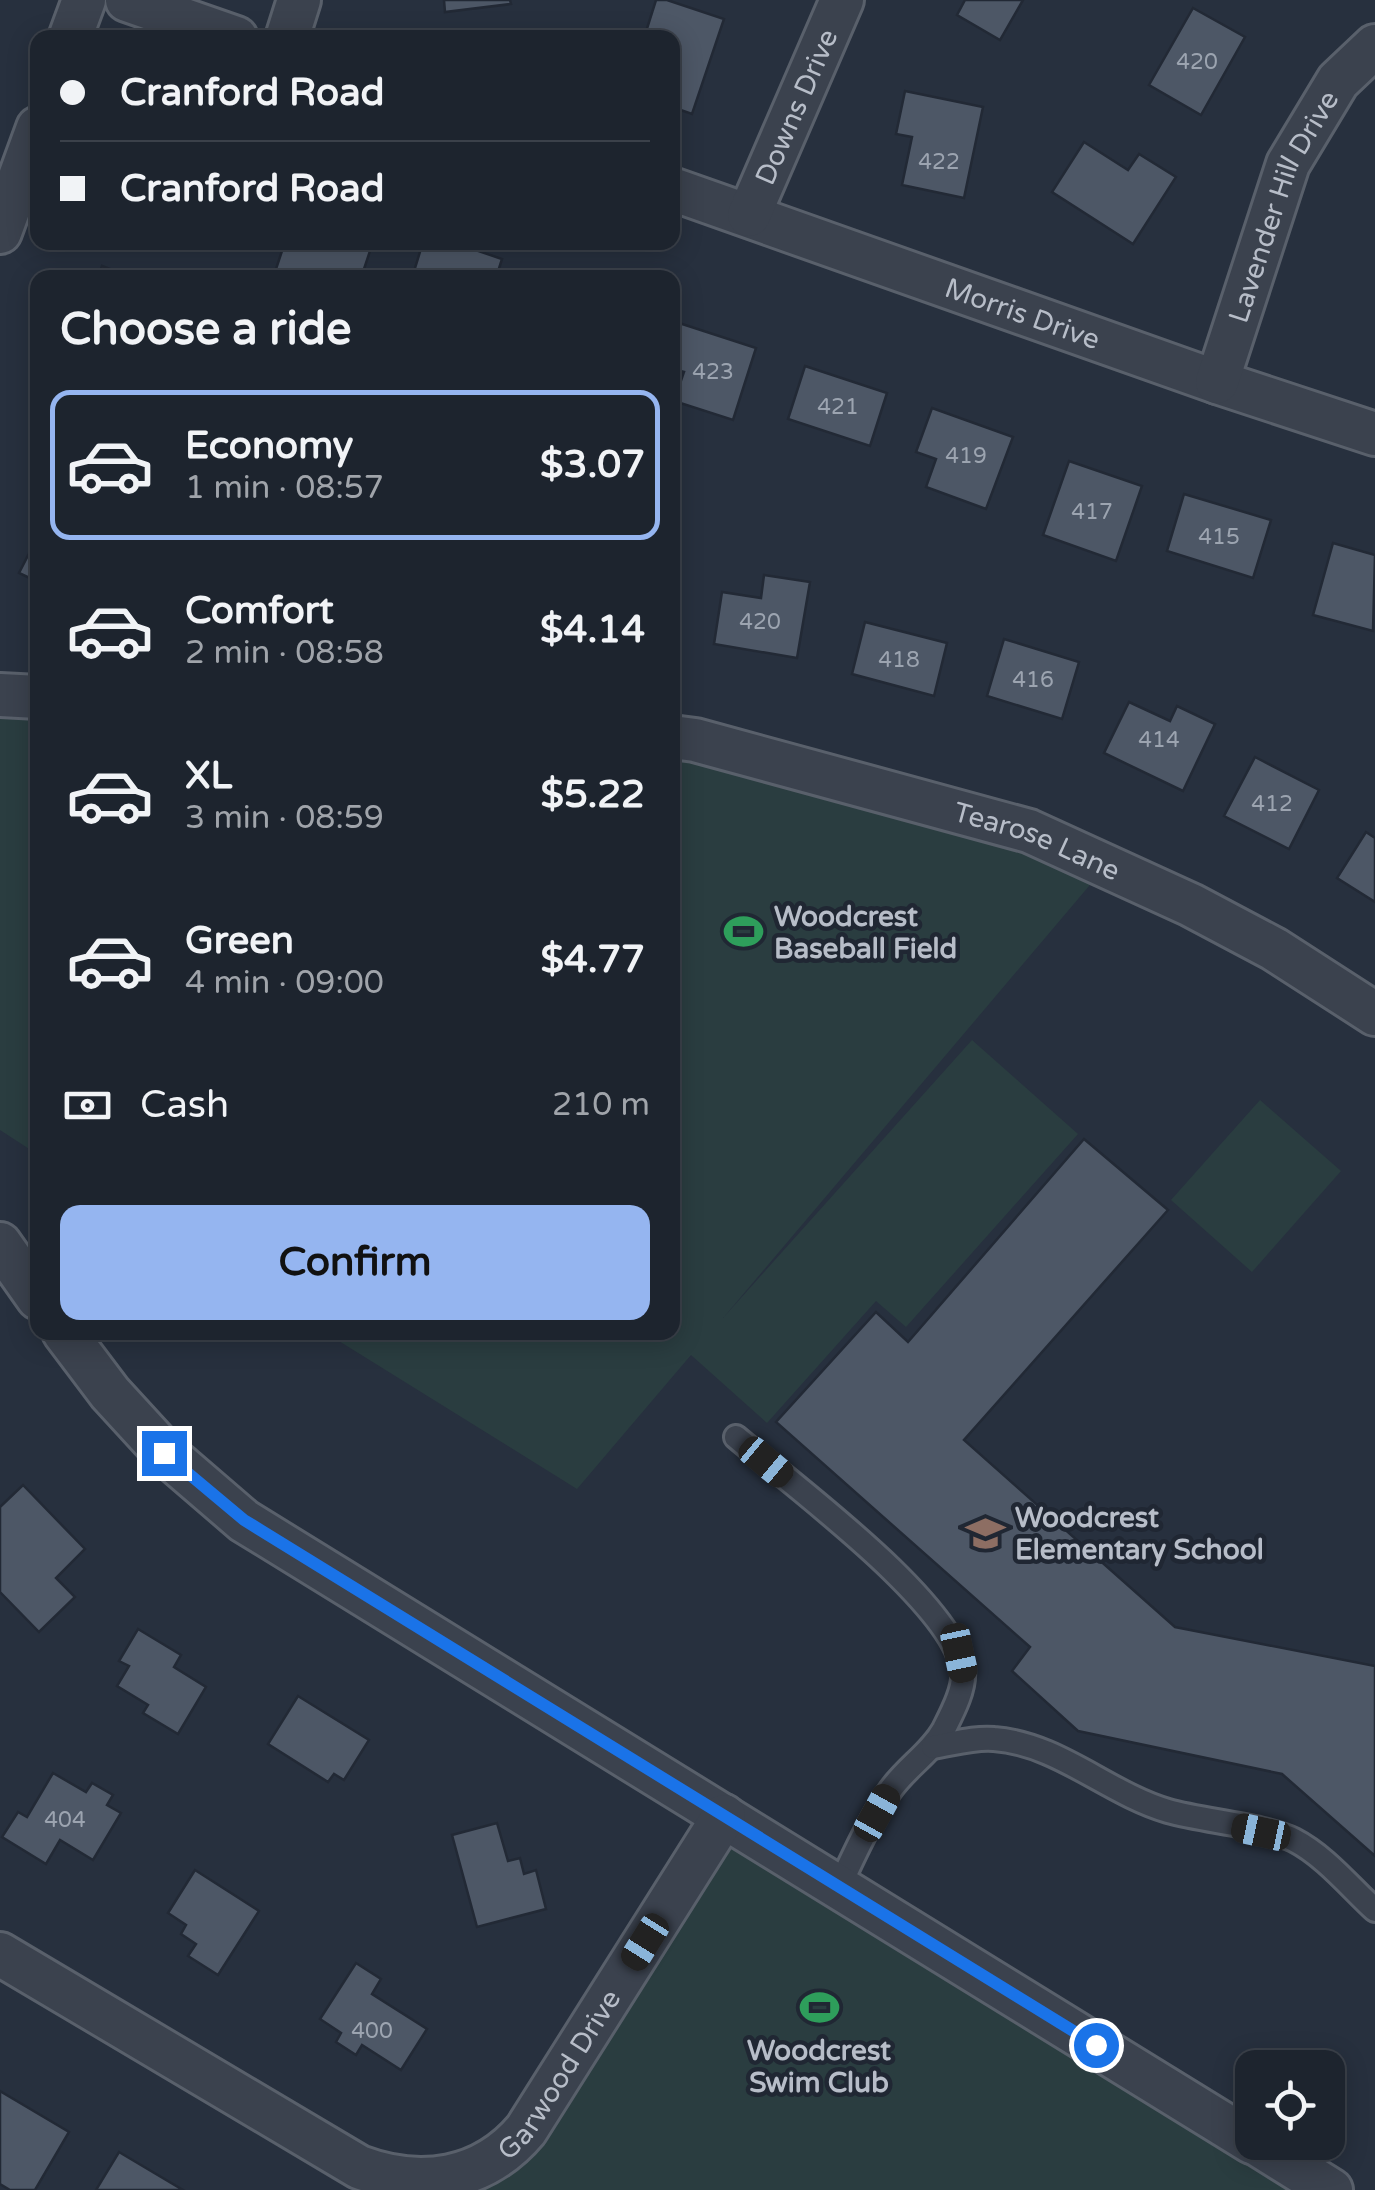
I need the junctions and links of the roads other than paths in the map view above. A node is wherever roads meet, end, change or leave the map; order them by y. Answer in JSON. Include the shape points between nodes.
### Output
{"nodes":[{"id":1,"x":84,"y":0,"type":"edge"},
{"id":2,"x":127,"y":0,"type":"edge"},
{"id":3,"x":299,"y":0,"type":"edge"},
{"id":4,"x":842,"y":0,"type":"edge"},
{"id":5,"x":73,"y":30,"type":"edge"},
{"id":6,"x":213,"y":30,"type":"edge"},
{"id":7,"x":290,"y":30,"type":"edge"},
{"id":8,"x":1375,"y":46,"type":"edge"},
{"id":9,"x":30,"y":150,"type":"edge"},
{"id":10,"x":680,"y":192,"type":"edge"},
{"id":11,"x":748,"y":215,"type":"junction"},
{"id":12,"x":0,"y":232,"type":"edge"},
{"id":13,"x":1217,"y":382,"type":"junction"},
{"id":14,"x":1375,"y":434,"type":"edge"},
{"id":15,"x":0,"y":695,"type":"edge"},
{"id":16,"x":30,"y":697,"type":"edge"},
{"id":17,"x":680,"y":739,"type":"edge"},
{"id":18,"x":1375,"y":1014,"type":"edge"},
{"id":19,"x":0,"y":1244,"type":"edge"},
{"id":20,"x":30,"y":1287,"type":"edge"},
{"id":21,"x":70,"y":1340,"type":"edge"},
{"id":22,"x":736,"y":1437,"type":"dead end"},
{"id":23,"x":934,"y":1747,"type":"junction"},
{"id":24,"x":724,"y":1816,"type":"junction"},
{"id":25,"x":839,"y":1887,"type":"junction"},
{"id":26,"x":1375,"y":1910,"type":"edge"},
{"id":27,"x":0,"y":1954,"type":"edge"},
{"id":28,"x":1235,"y":2131,"type":"edge"},
{"id":29,"x":1282,"y":2160,"type":"edge"},
{"id":30,"x":1330,"y":2190,"type":"edge"}],
"edges":[{"from":1,"to":5,"type":"street"},
{"from":2,"to":6,"type":"street"},
{"from":3,"to":7,"type":"street"},
{"from":4,"to":11,"type":"street","name":"Downs Drive"},
{"from":8,"to":13,"type":"street","name":"Lavender Hill Drive","via":[[1338,81],[1288,164]]},
{"from":9,"to":12,"type":"street"},
{"from":10,"to":11,"type":"street","name":"Morris Drive"},
{"from":11,"to":13,"type":"street","name":"Morris Drive"},
{"from":13,"to":14,"type":"street","name":"Morris Drive"},
{"from":15,"to":16,"type":"street"},
{"from":17,"to":18,"type":"street","name":"Tearose Lane","via":[[1029,830],[1274,949]]},
{"from":19,"to":20,"type":"street"},
{"from":21,"to":24,"type":"street","via":[[164,1453],[244,1520]]},
{"from":22,"to":23,"type":"lane","via":[[893,1572],[944,1628],[964,1676]]},
{"from":23,"to":25,"type":"lane","via":[[890,1789]]},
{"from":23,"to":26,"type":"lane","via":[[989,1738],[1029,1744],[1136,1800],[1291,1838]]},
{"from":24,"to":25,"type":"street"},
{"from":24,"to":27,"type":"street","name":"Garwood Drive","via":[[526,2130],[492,2160],[450,2179],[403,2181],[359,2167]]},
{"from":25,"to":28,"type":"street"},
{"from":29,"to":30,"type":"street"}]}
